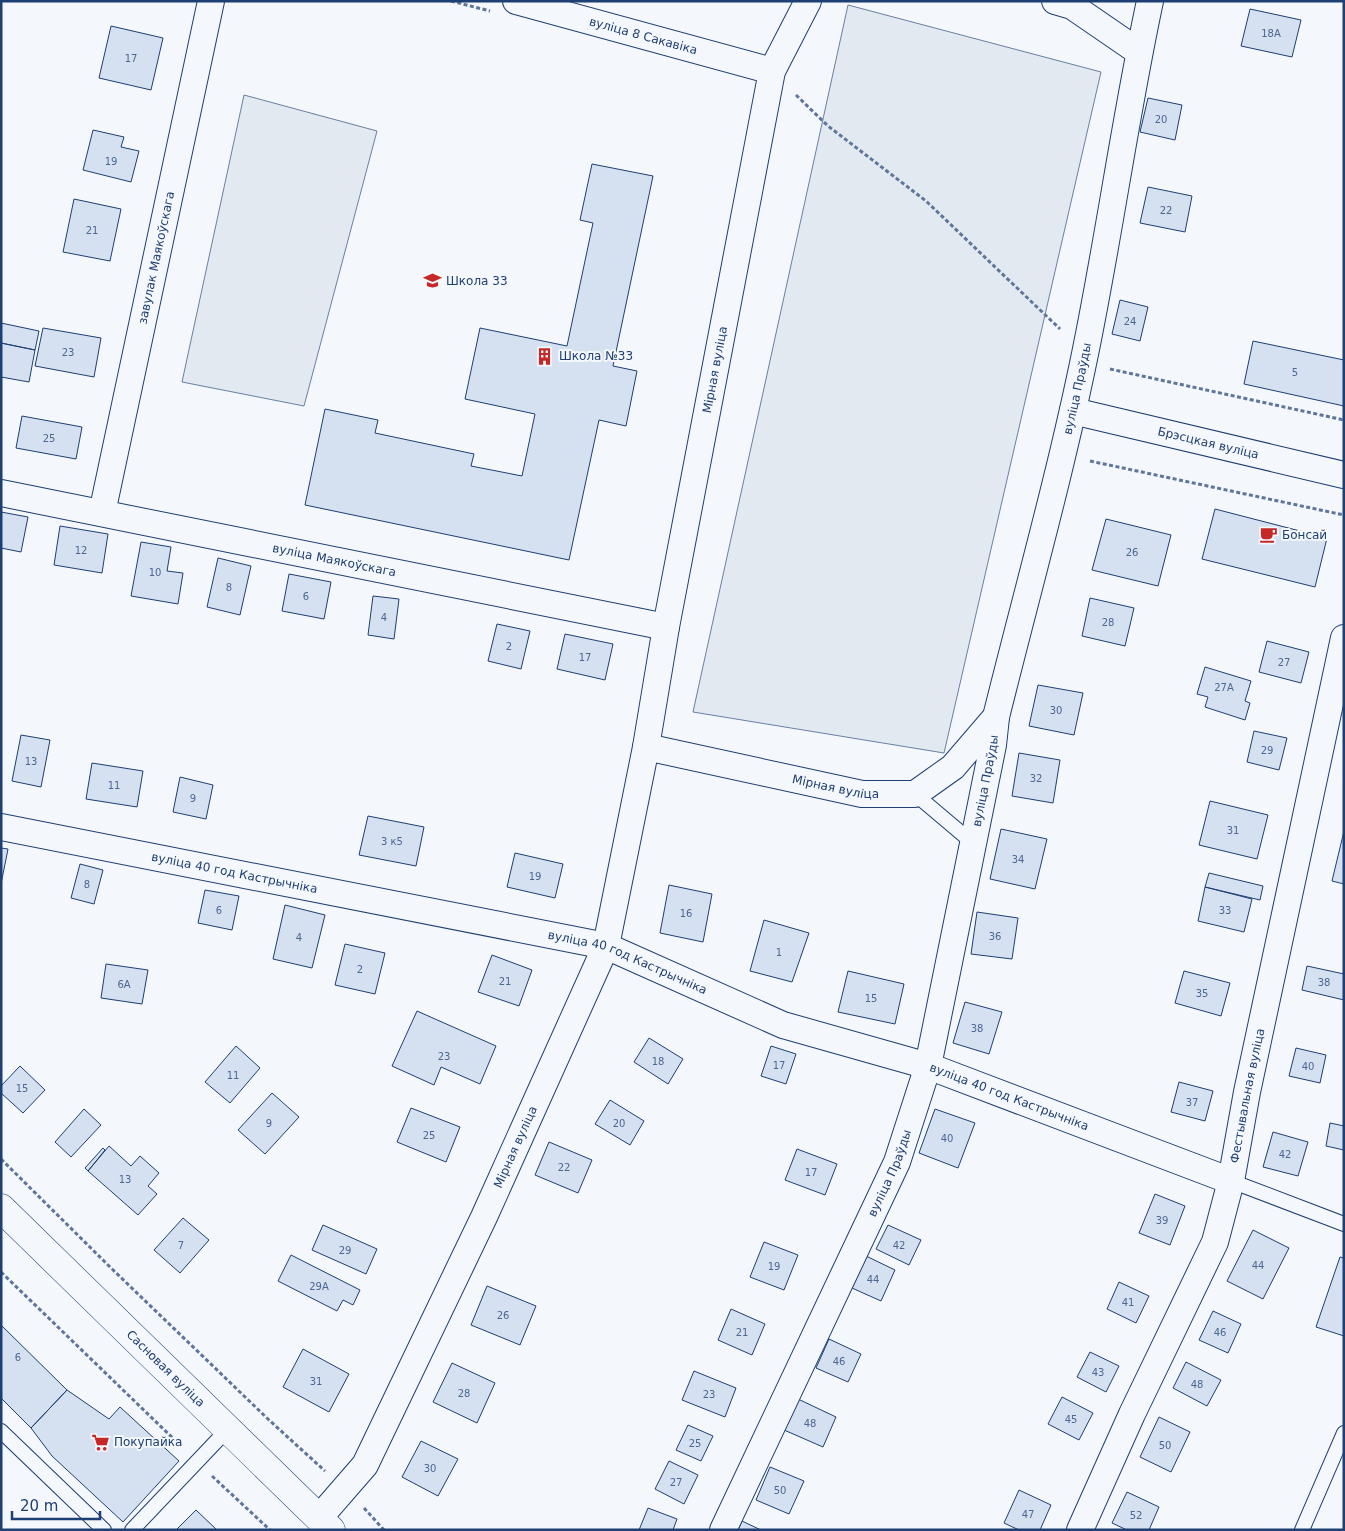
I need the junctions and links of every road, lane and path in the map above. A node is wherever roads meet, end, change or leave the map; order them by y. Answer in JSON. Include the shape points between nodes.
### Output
{"nodes":[{"id":1,"x":211,"y":1,"type":"edge"},
{"id":2,"x":516,"y":1,"type":"edge"},
{"id":3,"x":808,"y":1,"type":"edge"},
{"id":4,"x":1056,"y":1,"type":"edge"},
{"id":5,"x":1150,"y":1,"type":"edge"},
{"id":6,"x":1139,"y":52,"type":"junction"},
{"id":7,"x":772,"y":71,"type":"junction"},
{"id":8,"x":793,"y":92,"type":"dead end"},
{"id":9,"x":1086,"y":352,"type":"junction"},
{"id":10,"x":1073,"y":411,"type":"junction"},
{"id":11,"x":1344,"y":420,"type":"edge"},
{"id":12,"x":1062,"y":455,"type":"junction"},
{"id":13,"x":1344,"y":475,"type":"edge"},
{"id":14,"x":1,"y":493,"type":"edge"},
{"id":15,"x":102,"y":513,"type":"junction"},
{"id":16,"x":1344,"y":515,"type":"edge"},
{"id":17,"x":666,"y":627,"type":"junction"},
{"id":18,"x":1344,"y":638,"type":"edge"},
{"id":19,"x":996,"y":717,"type":"junction"},
{"id":20,"x":646,"y":746,"type":"junction"},
{"id":21,"x":915,"y":794,"type":"junction"},
{"id":22,"x":1,"y":827,"type":"edge"},
{"id":23,"x":973,"y":843,"type":"junction"},
{"id":24,"x":606,"y":946,"type":"junction"},
{"id":25,"x":928,"y":1066,"type":"junction"},
{"id":26,"x":1,"y":1159,"type":"edge"},
{"id":27,"x":1231,"y":1181,"type":"junction"},
{"id":28,"x":1,"y":1208,"type":"edge"},
{"id":29,"x":1344,"y":1224,"type":"edge"},
{"id":30,"x":1,"y":1272,"type":"edge"},
{"id":31,"x":228,"y":1429,"type":"junction"},
{"id":32,"x":1,"y":1431,"type":"edge"},
{"id":33,"x":1344,"y":1433,"type":"edge"},
{"id":34,"x":197,"y":1462,"type":"junction"},
{"id":35,"x":345,"y":1488,"type":"junction"},
{"id":36,"x":325,"y":1524,"type":"edge"},
{"id":37,"x":104,"y":1530,"type":"edge"},
{"id":38,"x":132,"y":1530,"type":"edge"},
{"id":39,"x":270,"y":1530,"type":"edge"},
{"id":40,"x":384,"y":1530,"type":"edge"},
{"id":41,"x":723,"y":1530,"type":"edge"},
{"id":42,"x":1080,"y":1530,"type":"edge"},
{"id":43,"x":1302,"y":1530,"type":"edge"}],
"edges":[{"from":1,"to":15,"type":"street","name":"завулак Маякоўскага"},
{"from":2,"to":7,"type":"street","name":"вуліца 8 Сакавіка"},
{"from":3,"to":7,"type":"street","name":"Мірная вуліца"},
{"from":4,"to":6,"type":"street","via":[[1072,6]]},
{"from":5,"to":6,"type":"street","name":"вуліца Праўды"},
{"from":6,"to":9,"type":"street","name":"вуліца Праўды"},
{"from":7,"to":17,"type":"street","name":"Мірная вуліца"},
{"from":8,"to":9,"type":"path","via":[[828,126],[926,201]]},
{"from":9,"to":10,"type":"street","name":"вуліца Праўды"},
{"from":9,"to":11,"type":"path","via":[[1105,368]]},
{"from":10,"to":12,"type":"street","name":"вуліца Праўды"},
{"from":10,"to":13,"type":"street","name":"Брэсцкая вуліца"},
{"from":12,"to":16,"type":"path"},
{"from":12,"to":19,"type":"street","name":"вуліца Праўды"},
{"from":14,"to":15,"type":"street","name":"вуліца Маякоўскага"},
{"from":15,"to":17,"type":"street","name":"вуліца Маякоўскага"},
{"from":17,"to":20,"type":"street","name":"Мірная вуліца"},
{"from":18,"to":27,"type":"street","name":"Фестывальная вуліца","via":[[1249,1082]]},
{"from":19,"to":21,"type":"street","via":[[953,767]]},
{"from":19,"to":23,"type":"street","name":"вуліца Праўды"},
{"from":20,"to":21,"type":"street","name":"Мірная вуліца","via":[[862,794]]},
{"from":20,"to":24,"type":"street","name":"Мірная вуліца"},
{"from":21,"to":23,"type":"lane"},
{"from":22,"to":24,"type":"street","name":"вуліца 40 год Кастрычніка"},
{"from":23,"to":25,"type":"street","name":"вуліца Праўды"},
{"from":24,"to":25,"type":"street","name":"вуліца 40 год Кастрычніка","via":[[783,1024]]},
{"from":24,"to":35,"type":"street","name":"Мірная вуліца","via":[[484,1217],[369,1456]]},
{"from":25,"to":27,"type":"street","name":"вуліца 40 год Кастрычніка"},
{"from":25,"to":41,"type":"street","name":"вуліца Праўды","via":[[897,1162]]},
{"from":26,"to":35,"type":"path","via":[[262,1413]]},
{"from":27,"to":29,"type":"lane"},
{"from":27,"to":42,"type":"street","name":"Фестывальная вуліца","via":[[1215,1242]]},
{"from":28,"to":31,"type":"main road","name":"Сасновая вуліца"},
{"from":30,"to":34,"type":"path"},
{"from":31,"to":34,"type":"lane"},
{"from":31,"to":36,"type":"main road","name":"Сасновая вуліца"},
{"from":32,"to":37,"type":"lane"},
{"from":33,"to":43,"type":"lane"},
{"from":34,"to":38,"type":"lane"},
{"from":34,"to":39,"type":"path"},
{"from":35,"to":36,"type":"street","name":"Мірная вуліца"},
{"from":35,"to":40,"type":"path"}]}
